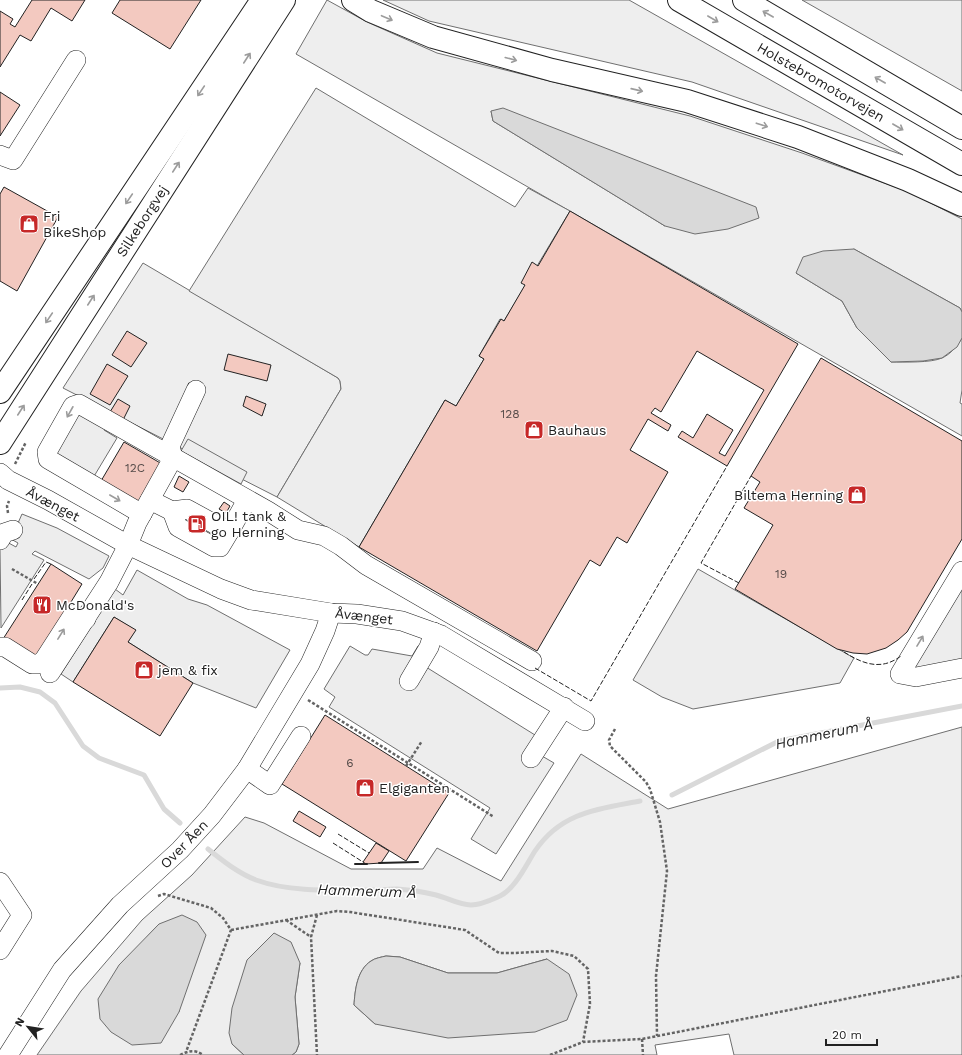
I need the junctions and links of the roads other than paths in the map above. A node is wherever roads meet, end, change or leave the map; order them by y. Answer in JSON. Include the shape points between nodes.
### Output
{"nodes":[{"id":1,"x":262,"y":0,"type":"edge"},
{"id":2,"x":284,"y":0,"type":"edge"},
{"id":3,"x":353,"y":0,"type":"edge"},
{"id":4,"x":679,"y":0,"type":"edge"},
{"id":5,"x":744,"y":0,"type":"edge"},
{"id":6,"x":76,"y":60,"type":"dead end"},
{"id":7,"x":962,"y":128,"type":"edge"},
{"id":8,"x":6,"y":157,"type":"edge"},
{"id":9,"x":962,"y":164,"type":"edge"},
{"id":10,"x":962,"y":206,"type":"edge"},
{"id":11,"x":196,"y":390,"type":"dead end"},
{"id":12,"x":0,"y":392,"type":"edge"},
{"id":13,"x":0,"y":443,"type":"edge"},
{"id":14,"x":173,"y":458,"type":"junction"},
{"id":15,"x":0,"y":473,"type":"edge"},
{"id":16,"x":247,"y":500,"type":"junction"},
{"id":17,"x":146,"y":507,"type":"junction"},
{"id":18,"x":128,"y":545,"type":"junction"},
{"id":19,"x":962,"y":571,"type":"edge"},
{"id":20,"x":331,"y":613,"type":"junction"},
{"id":21,"x":86,"y":619,"type":"junction"},
{"id":22,"x":434,"y":632,"type":"junction"},
{"id":23,"x":0,"y":647,"type":"edge"},
{"id":24,"x":532,"y":661,"type":"dead end"},
{"id":25,"x":962,"y":668,"type":"edge"},
{"id":26,"x":50,"y":673,"type":"dead end"},
{"id":27,"x":409,"y":680,"type":"dead end"},
{"id":28,"x":564,"y":707,"type":"junction"},
{"id":29,"x":585,"y":721,"type":"dead end"},
{"id":30,"x":301,"y":736,"type":"dead end"},
{"id":31,"x":531,"y":758,"type":"dead end"},
{"id":32,"x":246,"y":769,"type":"junction"},
{"id":33,"x":0,"y":882,"type":"edge"},
{"id":34,"x":0,"y":950,"type":"edge"},
{"id":35,"x":8,"y":1055,"type":"edge"}],
"edges":[{"from":1,"to":12,"type":"main road","name":"Silkeborgvej","one_way":true},
{"from":13,"to":2,"type":"main road","name":"Silkeborgvej","one_way":true},
{"from":3,"to":10,"type":"main road","one_way":true,"via":[[371,11],[433,37],[552,70],[687,101],[798,136],[908,180]]},
{"from":4,"to":9,"type":"main road","name":"Holstebromotorvejen","one_way":true},
{"from":7,"to":5,"type":"main road","one_way":true},
{"from":6,"to":8,"type":"street"},
{"from":11,"to":14,"type":"street","via":[[170,446]]},
{"from":14,"to":16,"type":"street"},
{"from":14,"to":17,"type":"street"},
{"from":14,"to":17,"type":"street","one_way":true,"via":[[79,404],[73,406],[47,452],[48,459]]},
{"from":15,"to":18,"type":"street","name":"Åvænget","via":[[8,480]]},
{"from":16,"to":17,"type":"street","via":[[229,532],[187,509],[172,511]]},
{"from":16,"to":24,"type":"street","via":[[298,530],[324,536],[366,566]]},
{"from":17,"to":18,"type":"street","via":[[136,523]]},
{"from":18,"to":20,"type":"street","name":"Åvænget","via":[[251,600]]},
{"from":18,"to":21,"type":"street"},
{"from":25,"to":19,"type":"street","one_way":true,"via":[[916,677],[900,674]]},
{"from":20,"to":22,"type":"street","name":"Åvænget","via":[[402,621]]},
{"from":20,"to":32,"type":"street","name":"Over Åen","via":[[310,664]]},
{"from":23,"to":21,"type":"street","one_way":true,"via":[[5,647],[32,664],[39,664],[73,614]]},
{"from":21,"to":26,"type":"street"},
{"from":22,"to":27,"type":"street","via":[[429,647]]},
{"from":22,"to":28,"type":"street","name":"Åvænget"},
{"from":28,"to":29,"type":"street","name":"Åvænget"},
{"from":28,"to":31,"type":"street"},
{"from":30,"to":32,"type":"street","via":[[270,785]]},
{"from":32,"to":35,"type":"street","name":"Over Åen","via":[[202,827],[120,905],[62,970]]},
{"from":33,"to":34,"type":"street","via":[[22,915]]}]}
